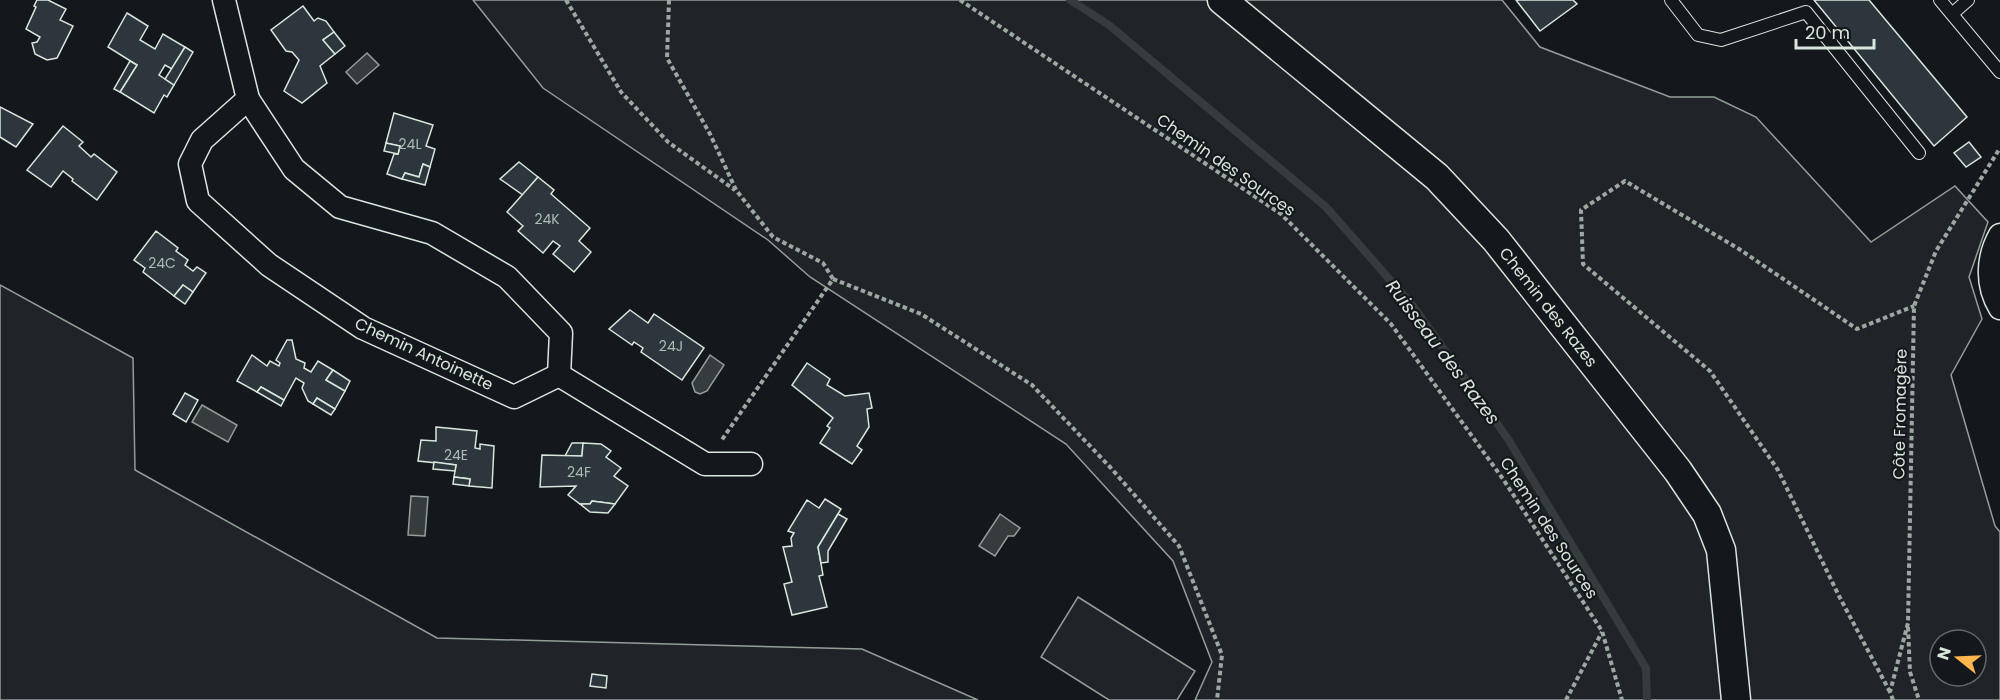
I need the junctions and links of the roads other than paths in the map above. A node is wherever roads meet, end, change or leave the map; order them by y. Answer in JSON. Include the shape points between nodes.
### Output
{"nodes":[{"id":1,"x":224,"y":0,"type":"edge"},
{"id":2,"x":1222,"y":0,"type":"edge"},
{"id":3,"x":1671,"y":0,"type":"edge"},
{"id":4,"x":1940,"y":0,"type":"edge"},
{"id":5,"x":1968,"y":0,"type":"edge"},
{"id":6,"x":1952,"y":14,"type":"junction"},
{"id":7,"x":2000,"y":72,"type":"edge"},
{"id":8,"x":248,"y":99,"type":"junction"},
{"id":9,"x":1919,"y":153,"type":"dead end"},
{"id":10,"x":2000,"y":235,"type":"edge"},
{"id":11,"x":2000,"y":308,"type":"edge"},
{"id":12,"x":560,"y":375,"type":"junction"},
{"id":13,"x":750,"y":464,"type":"dead end"},
{"id":14,"x":1736,"y":700,"type":"edge"}],
"edges":[{"from":1,"to":8,"type":"street"},
{"from":2,"to":14,"type":"street","name":"Chemin des Razes","via":[[1437,177],[1496,240],[1678,471],[1707,514],[1721,550]]},
{"from":3,"to":9,"type":"lane","via":[[1698,35],[1721,40],[1806,12]]},
{"from":4,"to":6,"type":"lane"},
{"from":5,"to":6,"type":"lane"},
{"from":6,"to":7,"type":"lane"},
{"from":8,"to":12,"type":"street","via":[[294,169],[340,207],[432,233],[507,277],[561,333]]},
{"from":8,"to":12,"type":"street","name":"Chemin Antoinette","via":[[202,140],[190,164],[198,201],[269,265],[363,328],[514,397]]},
{"from":10,"to":11,"type":"street","via":[[1988,267]]},
{"from":12,"to":13,"type":"street","via":[[705,464]]}]}
